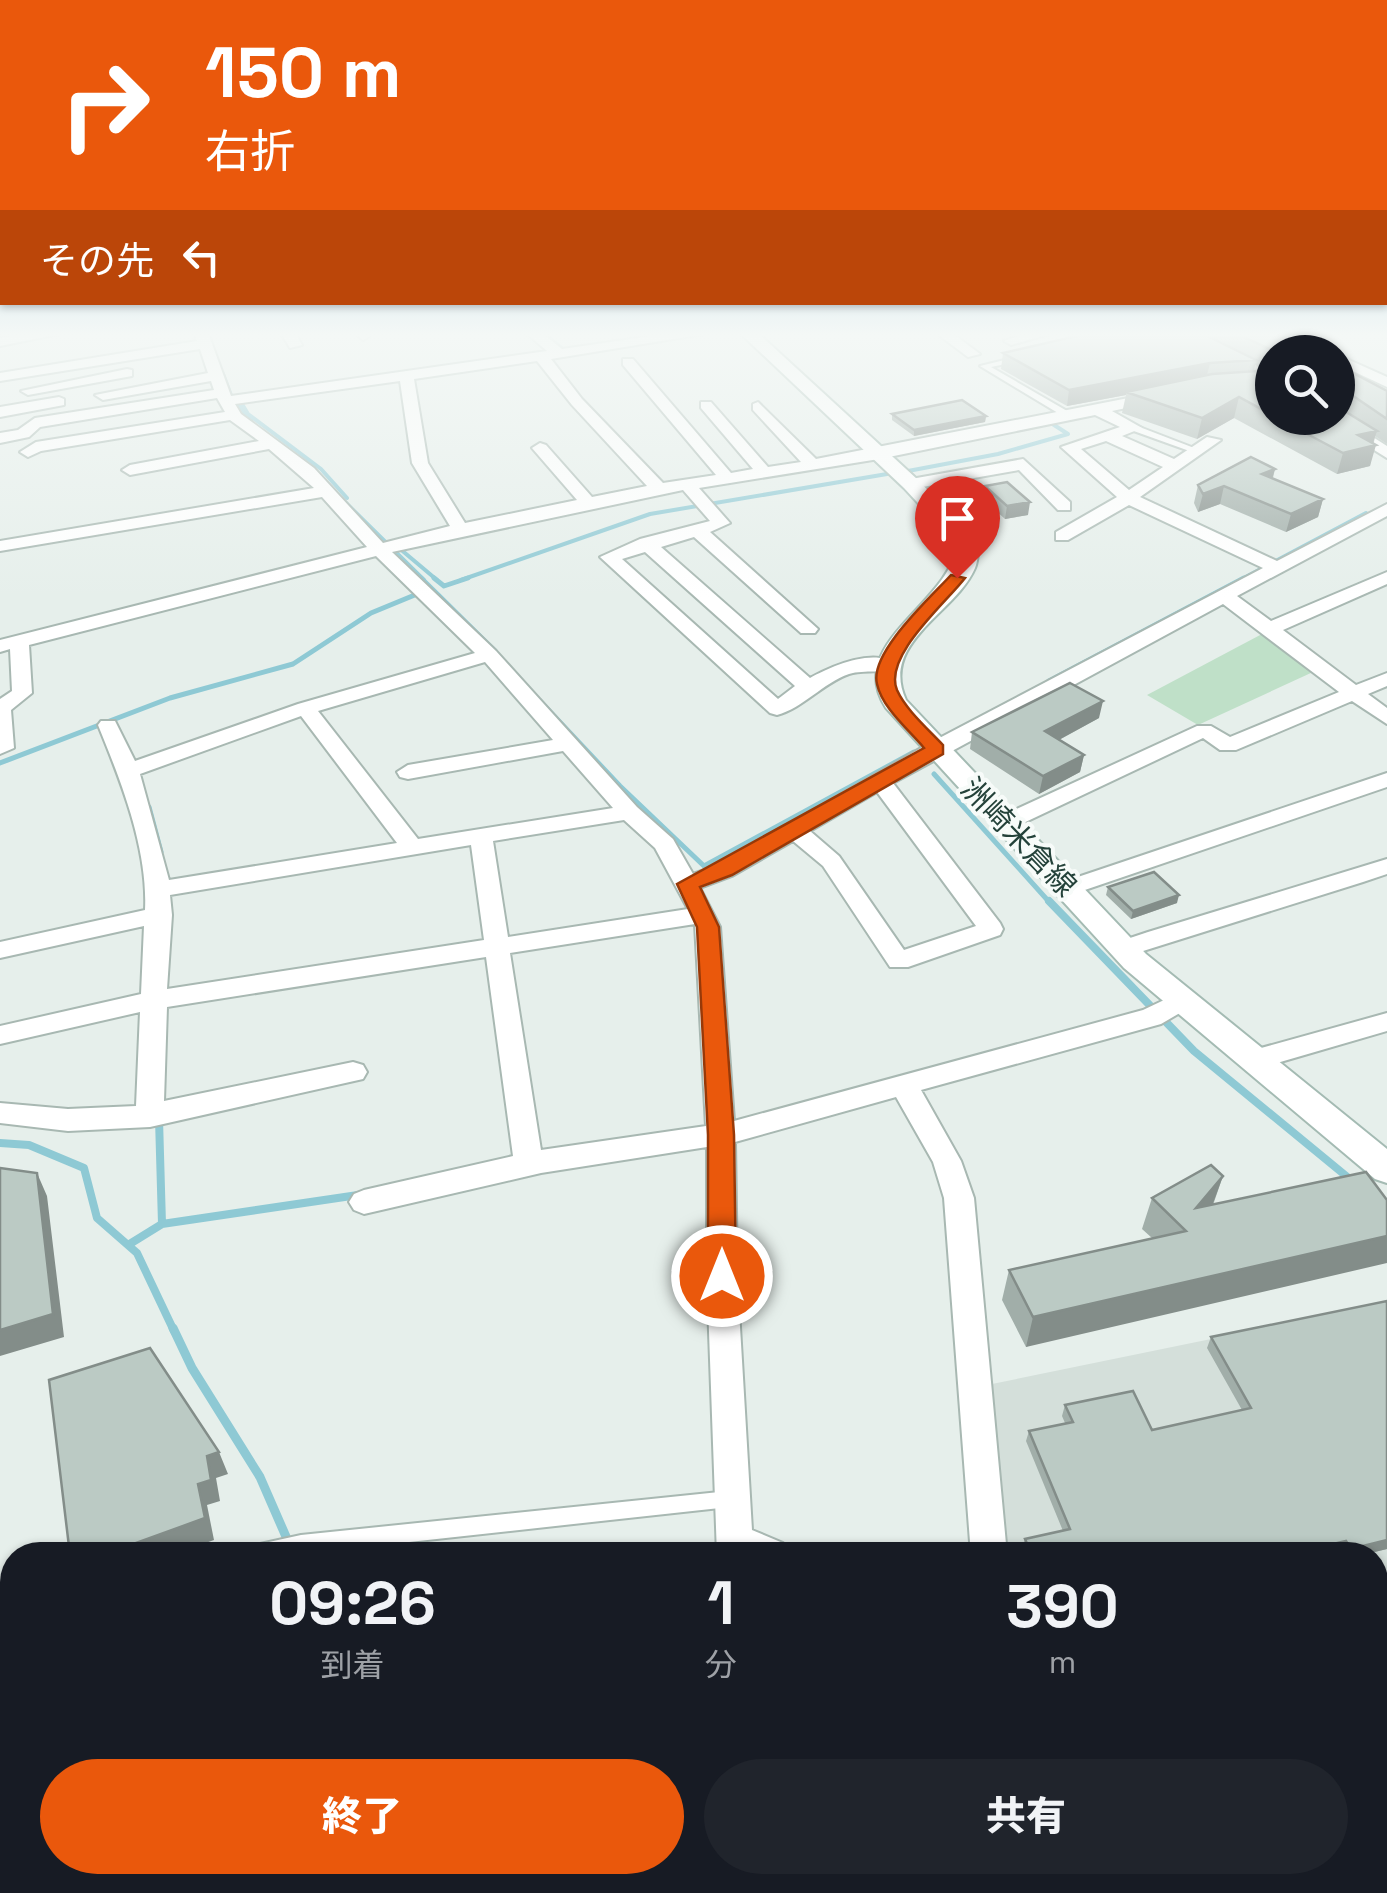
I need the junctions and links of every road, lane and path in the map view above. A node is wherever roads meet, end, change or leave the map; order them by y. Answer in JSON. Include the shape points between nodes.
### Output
{"nodes":[{"id":1,"x":50,"y":421,"type":"edge"},
{"id":2,"x":144,"y":421,"type":"edge"},
{"id":3,"x":249,"y":421,"type":"edge"},
{"id":4,"x":413,"y":421,"type":"edge"},
{"id":5,"x":595,"y":421,"type":"edge"},
{"id":6,"x":679,"y":421,"type":"edge"},
{"id":7,"x":720,"y":421,"type":"edge"},
{"id":8,"x":772,"y":421,"type":"edge"},
{"id":9,"x":844,"y":421,"type":"edge"},
{"id":10,"x":1048,"y":421,"type":"edge"},
{"id":11,"x":1121,"y":421,"type":"edge"},
{"id":12,"x":1134,"y":428,"type":"junction"},
{"id":13,"x":1355,"y":433,"type":"edge"},
{"id":14,"x":1108,"y":436,"type":"junction"},
{"id":15,"x":0,"y":438,"type":"edge"},
{"id":16,"x":271,"y":444,"type":"junction"},
{"id":17,"x":1206,"y":446,"type":"joint"},
{"id":18,"x":540,"y":448,"type":"dead end"},
{"id":19,"x":28,"y":452,"type":"dead end"},
{"id":20,"x":1387,"y":453,"type":"edge"},
{"id":21,"x":879,"y":454,"type":"junction"},
{"id":22,"x":814,"y":465,"type":"junction"},
{"id":23,"x":1175,"y":466,"type":"junction"},
{"id":24,"x":130,"y":470,"type":"dead end"},
{"id":25,"x":765,"y":473,"type":"junction"},
{"id":26,"x":728,"y":478,"type":"junction"},
{"id":27,"x":911,"y":484,"type":"junction"},
{"id":28,"x":688,"y":485,"type":"junction"},
{"id":29,"x":659,"y":490,"type":"junction"},
{"id":30,"x":328,"y":492,"type":"junction"},
{"id":31,"x":1128,"y":498,"type":"junction"},
{"id":32,"x":588,"y":504,"type":"junction"},
{"id":33,"x":1064,"y":506,"type":"dead end"},
{"id":34,"x":1387,"y":509,"type":"edge"},
{"id":35,"x":460,"y":529,"type":"junction"},
{"id":36,"x":696,"y":530,"type":"junction"},
{"id":37,"x":1062,"y":536,"type":"dead end"},
{"id":38,"x":646,"y":544,"type":"junction"},
{"id":39,"x":385,"y":545,"type":"junction"},
{"id":40,"x":0,"y":546,"type":"edge"},
{"id":41,"x":1272,"y":565,"type":"junction"},
{"id":42,"x":1387,"y":577,"type":"edge"},
{"id":43,"x":1225,"y":596,"type":"junction"},
{"id":44,"x":808,"y":629,"type":"dead end"},
{"id":45,"x":1269,"y":629,"type":"junction"},
{"id":46,"x":10,"y":643,"type":"edge"},
{"id":47,"x":489,"y":655,"type":"junction"},
{"id":48,"x":887,"y":664,"type":"junction"},
{"id":49,"x":1387,"y":679,"type":"edge"},
{"id":50,"x":807,"y":686,"type":"junction"},
{"id":51,"x":1352,"y":692,"type":"junction"},
{"id":52,"x":305,"y":708,"type":"junction"},
{"id":53,"x":1387,"y":718,"type":"edge"},
{"id":54,"x":108,"y":724,"type":"dead end"},
{"id":55,"x":568,"y":744,"type":"junction"},
{"id":56,"x":4,"y":748,"type":"dead end"},
{"id":57,"x":928,"y":754,"type":"junction"},
{"id":58,"x":134,"y":769,"type":"junction"},
{"id":59,"x":408,"y":772,"type":"dead end"},
{"id":60,"x":1387,"y":780,"type":"edge"},
{"id":61,"x":882,"y":783,"type":"junction"},
{"id":62,"x":628,"y":812,"type":"junction"},
{"id":63,"x":1005,"y":822,"type":"junction"},
{"id":64,"x":796,"y":830,"type":"junction"},
{"id":65,"x":481,"y":836,"type":"junction"},
{"id":66,"x":412,"y":848,"type":"junction"},
{"id":67,"x":1387,"y":866,"type":"edge"},
{"id":68,"x":688,"y":884,"type":"junction"},
{"id":69,"x":165,"y":888,"type":"junction"},
{"id":70,"x":1068,"y":888,"type":"junction"},
{"id":71,"x":160,"y":915,"type":"junction"},
{"id":72,"x":703,"y":915,"type":"junction"},
{"id":73,"x":496,"y":944,"type":"junction"},
{"id":74,"x":1124,"y":949,"type":"junction"},
{"id":75,"x":0,"y":950,"type":"edge"},
{"id":76,"x":160,"y":999,"type":"junction"},
{"id":77,"x":1164,"y":1010,"type":"junction"},
{"id":78,"x":1387,"y":1022,"type":"edge"},
{"id":79,"x":0,"y":1035,"type":"edge"},
{"id":80,"x":1253,"y":1060,"type":"junction"},
{"id":81,"x":353,"y":1072,"type":"dead end"},
{"id":82,"x":904,"y":1086,"type":"junction"},
{"id":83,"x":0,"y":1113,"type":"edge"},
{"id":84,"x":156,"y":1114,"type":"junction"},
{"id":85,"x":721,"y":1135,"type":"junction"},
{"id":86,"x":528,"y":1161,"type":"junction"},
{"id":87,"x":1387,"y":1169,"type":"edge"},
{"id":88,"x":364,"y":1202,"type":"dead end"},
{"id":89,"x":731,"y":1499,"type":"junction"},
{"id":90,"x":320,"y":1542,"type":"edge"},
{"id":91,"x":734,"y":1542,"type":"edge"},
{"id":92,"x":988,"y":1542,"type":"edge"}],
"edges":[{"from":1,"to":15,"type":"street"},
{"from":2,"to":19,"type":"street"},
{"from":3,"to":16,"type":"street"},
{"from":4,"to":35,"type":"street","via":[[420,462]]},
{"from":5,"to":29,"type":"street"},
{"from":6,"to":26,"type":"street"},
{"from":7,"to":25,"type":"street"},
{"from":8,"to":22,"type":"street"},
{"from":9,"to":21,"type":"main road"},
{"from":10,"to":21,"type":"street"},
{"from":11,"to":12,"type":"street"},
{"from":12,"to":14,"type":"street"},
{"from":12,"to":17,"type":"lane"},
{"from":13,"to":20,"type":"street"},
{"from":14,"to":23,"type":"street"},
{"from":14,"to":31,"type":"street","via":[[1070,447]]},
{"from":16,"to":24,"type":"street"},
{"from":16,"to":30,"type":"street"},
{"from":17,"to":23,"type":"street"},
{"from":18,"to":32,"type":"street"},
{"from":21,"to":22,"type":"street"},
{"from":21,"to":27,"type":"main road"},
{"from":22,"to":25,"type":"street"},
{"from":23,"to":31,"type":"street"},
{"from":25,"to":26,"type":"street"},
{"from":26,"to":28,"type":"street"},
{"from":27,"to":33,"type":"street","via":[[1023,464]]},
{"from":27,"to":48,"type":"main road","via":[[961,533],[968,556]]},
{"from":28,"to":29,"type":"street"},
{"from":28,"to":36,"type":"street","via":[[720,523]]},
{"from":29,"to":32,"type":"street"},
{"from":30,"to":39,"type":"street"},
{"from":30,"to":40,"type":"street"},
{"from":31,"to":37,"type":"street"},
{"from":31,"to":41,"type":"street"},
{"from":32,"to":35,"type":"street"},
{"from":34,"to":41,"type":"street"},
{"from":35,"to":39,"type":"street"},
{"from":36,"to":38,"type":"street"},
{"from":36,"to":44,"type":"street"},
{"from":38,"to":50,"type":"street"},
{"from":38,"to":50,"type":"street","via":[[609,558],[777,710]]},
{"from":39,"to":46,"type":"street"},
{"from":39,"to":47,"type":"street"},
{"from":41,"to":43,"type":"street"},
{"from":42,"to":45,"type":"street"},
{"from":43,"to":45,"type":"street"},
{"from":43,"to":57,"type":"street"},
{"from":45,"to":51,"type":"street"},
{"from":46,"to":56,"type":"street","via":[[22,694],[0,708]]},
{"from":47,"to":52,"type":"street"},
{"from":47,"to":55,"type":"street"},
{"from":48,"to":50,"type":"street","via":[[861,662]]},
{"from":48,"to":57,"type":"main road","name":"洲崎米倉線","via":[[886,686]]},
{"from":49,"to":51,"type":"street"},
{"from":51,"to":53,"type":"street"},
{"from":51,"to":63,"type":"street","via":[[1228,745],[1204,730]]},
{"from":52,"to":58,"type":"street"},
{"from":52,"to":66,"type":"street"},
{"from":54,"to":58,"type":"street"},
{"from":55,"to":59,"type":"street"},
{"from":55,"to":62,"type":"street"},
{"from":57,"to":61,"type":"street"},
{"from":57,"to":63,"type":"main road","name":"洲崎米倉線"},
{"from":58,"to":69,"type":"street"},
{"from":60,"to":70,"type":"street"},
{"from":61,"to":64,"type":"street"},
{"from":61,"to":64,"type":"street","via":[[991,929],[899,961],[832,861]]},
{"from":62,"to":65,"type":"street"},
{"from":62,"to":68,"type":"street","via":[[665,844]]},
{"from":63,"to":70,"type":"main road","name":"洲崎米倉線"},
{"from":64,"to":68,"type":"street"},
{"from":65,"to":66,"type":"street"},
{"from":65,"to":73,"type":"street"},
{"from":66,"to":69,"type":"street"},
{"from":67,"to":74,"type":"street"},
{"from":68,"to":72,"type":"street"},
{"from":69,"to":71,"type":"street"},
{"from":70,"to":74,"type":"main road","name":"洲崎米倉線"},
{"from":71,"to":75,"type":"street"},
{"from":71,"to":76,"type":"street"},
{"from":72,"to":73,"type":"street"},
{"from":72,"to":85,"type":"street"},
{"from":73,"to":76,"type":"street"},
{"from":73,"to":86,"type":"street"},
{"from":74,"to":77,"type":"main road","name":"洲崎米倉線"},
{"from":76,"to":79,"type":"street"},
{"from":76,"to":84,"type":"street"},
{"from":77,"to":80,"type":"main road","name":"洲崎米倉線"},
{"from":77,"to":82,"type":"street"},
{"from":78,"to":80,"type":"street"},
{"from":80,"to":87,"type":"main road","name":"洲崎米倉線"},
{"from":81,"to":84,"type":"street"},
{"from":82,"to":85,"type":"street"},
{"from":82,"to":92,"type":"street","via":[[947,1161],[959,1198]]},
{"from":83,"to":84,"type":"street","via":[[68,1120]]},
{"from":85,"to":86,"type":"street"},
{"from":85,"to":89,"type":"street"},
{"from":86,"to":88,"type":"street"},
{"from":89,"to":90,"type":"lane"},
{"from":89,"to":91,"type":"street"}]}
